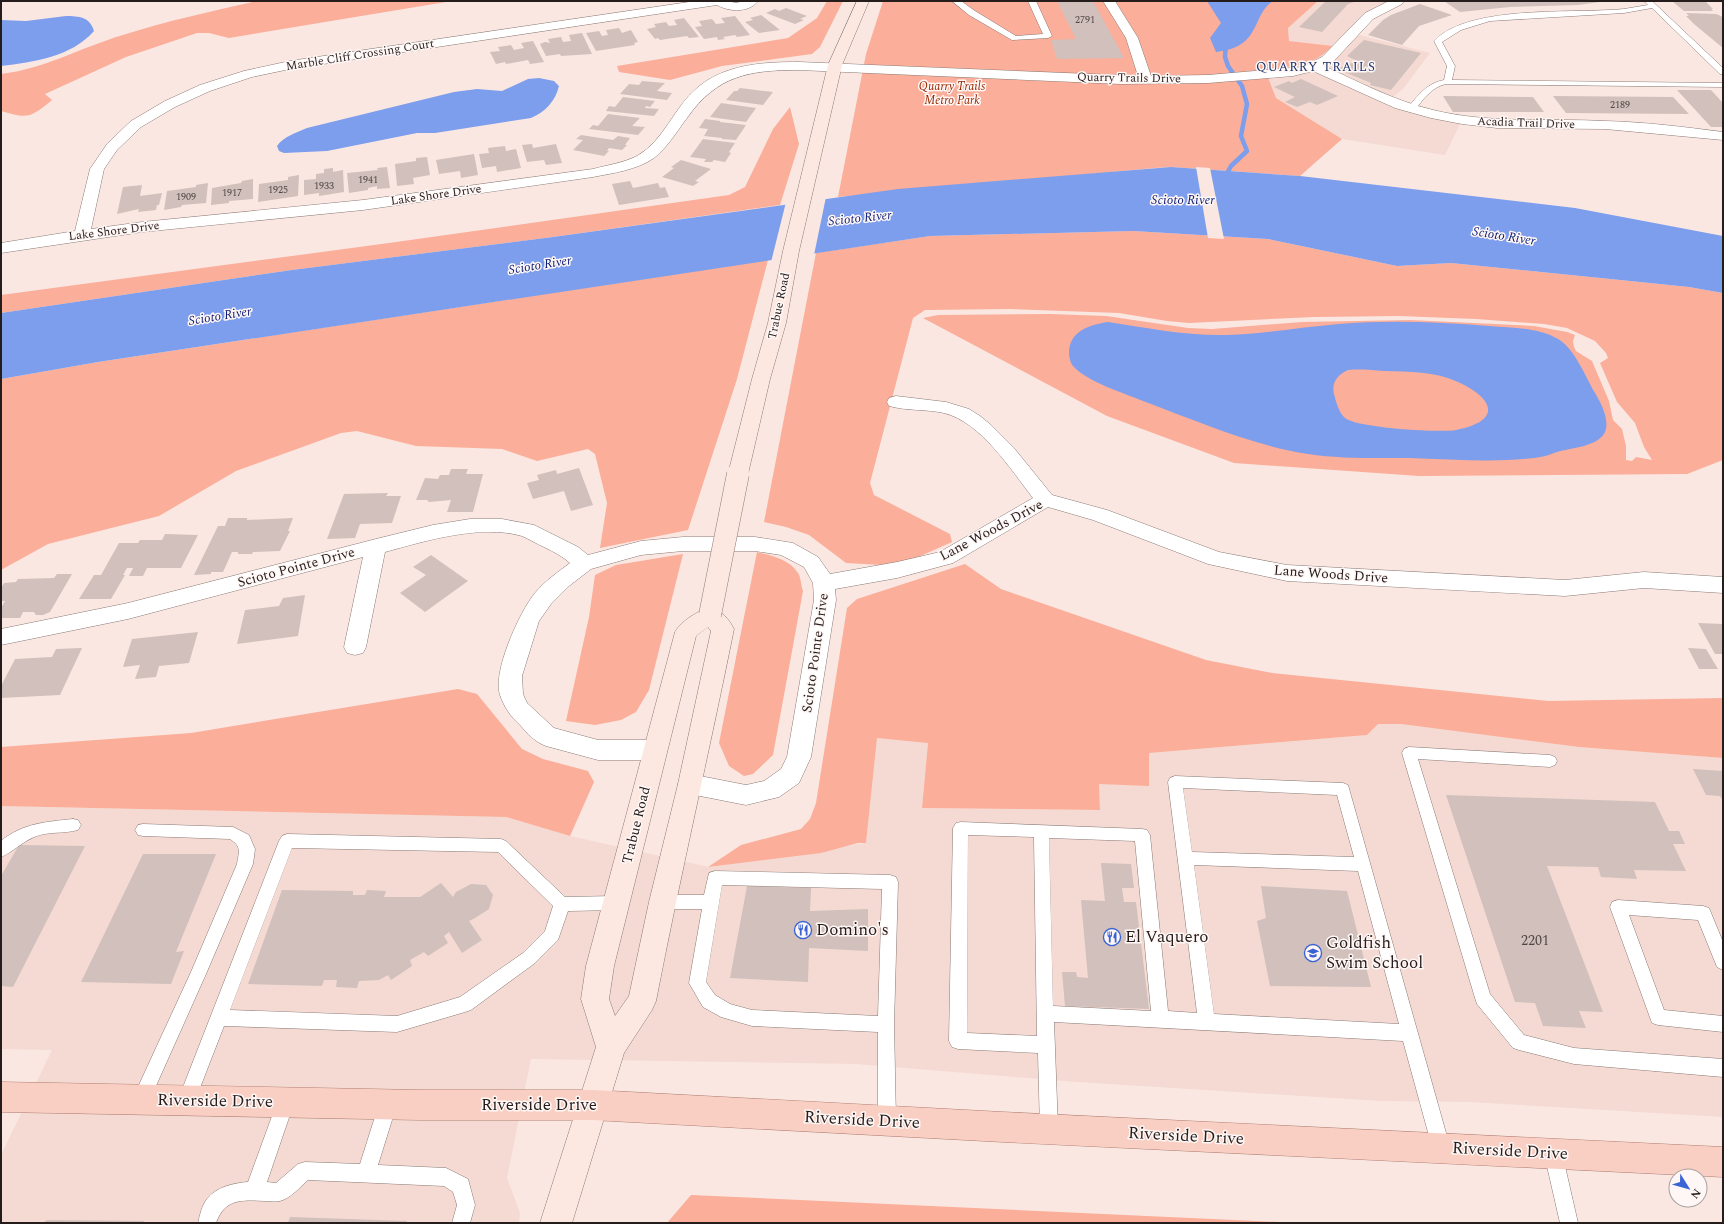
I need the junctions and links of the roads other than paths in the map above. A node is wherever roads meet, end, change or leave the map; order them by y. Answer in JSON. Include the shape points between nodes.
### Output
{"nodes":[{"id":1,"x":720,"y":1,"type":"edge"},
{"id":2,"x":752,"y":1,"type":"edge"},
{"id":3,"x":863,"y":1,"type":"edge"},
{"id":4,"x":956,"y":1,"type":"edge"},
{"id":5,"x":1032,"y":1,"type":"edge"},
{"id":6,"x":1109,"y":1,"type":"edge"},
{"id":7,"x":1398,"y":1,"type":"edge"},
{"id":8,"x":1651,"y":4,"type":"edge"},
{"id":9,"x":1314,"y":67,"type":"junction"},
{"id":10,"x":834,"y":68,"type":"junction"},
{"id":11,"x":1723,"y":72,"type":"edge"},
{"id":12,"x":1146,"y":80,"type":"junction"},
{"id":13,"x":1448,"y":81,"type":"junction"},
{"id":14,"x":1723,"y":84,"type":"edge"},
{"id":15,"x":1411,"y":108,"type":"junction"},
{"id":16,"x":1723,"y":136,"type":"edge"},
{"id":17,"x":82,"y":235,"type":"junction"},
{"id":18,"x":1,"y":248,"type":"edge"},
{"id":19,"x":896,"y":402,"type":"dead end"},
{"id":20,"x":1044,"y":500,"type":"junction"},
{"id":21,"x":376,"y":546,"type":"junction"},
{"id":22,"x":584,"y":564,"type":"junction"},
{"id":23,"x":824,"y":583,"type":"junction"},
{"id":24,"x":1723,"y":585,"type":"edge"},
{"id":25,"x":710,"y":615,"type":"junction"},
{"id":26,"x":1,"y":637,"type":"edge"},
{"id":27,"x":355,"y":647,"type":"dead end"},
{"id":28,"x":654,"y":750,"type":"junction"},
{"id":29,"x":1550,"y":761,"type":"dead end"},
{"id":30,"x":690,"y":784,"type":"junction"},
{"id":31,"x":73,"y":825,"type":"dead end"},
{"id":32,"x":142,"y":830,"type":"dead end"},
{"id":33,"x":1041,"y":831,"type":"junction"},
{"id":34,"x":1,"y":850,"type":"edge"},
{"id":35,"x":1185,"y":858,"type":"junction"},
{"id":36,"x":1363,"y":864,"type":"junction"},
{"id":37,"x":662,"y":902,"type":"junction"},
{"id":38,"x":710,"y":902,"type":"junction"},
{"id":39,"x":616,"y":903,"type":"junction"},
{"id":40,"x":562,"y":904,"type":"junction"},
{"id":41,"x":1723,"y":962,"type":"edge"},
{"id":42,"x":1045,"y":1014,"type":"junction"},
{"id":43,"x":219,"y":1018,"type":"junction"},
{"id":44,"x":1160,"y":1019,"type":"junction"},
{"id":45,"x":1207,"y":1022,"type":"junction"},
{"id":46,"x":886,"y":1024,"type":"junction"},
{"id":47,"x":1723,"y":1024,"type":"edge"},
{"id":48,"x":1409,"y":1033,"type":"junction"},
{"id":49,"x":1046,"y":1045,"type":"junction"},
{"id":50,"x":611,"y":1047,"type":"junction"},
{"id":51,"x":1723,"y":1068,"type":"edge"},
{"id":52,"x":1,"y":1097,"type":"edge"},
{"id":53,"x":141,"y":1100,"type":"junction"},
{"id":54,"x":187,"y":1100,"type":"junction"},
{"id":55,"x":285,"y":1103,"type":"junction"},
{"id":56,"x":388,"y":1104,"type":"junction"},
{"id":57,"x":592,"y":1105,"type":"junction"},
{"id":58,"x":887,"y":1121,"type":"junction"},
{"id":59,"x":1049,"y":1129,"type":"junction"},
{"id":60,"x":1441,"y":1147,"type":"junction"},
{"id":61,"x":1553,"y":1153,"type":"junction"},
{"id":62,"x":1723,"y":1162,"type":"edge"},
{"id":63,"x":366,"y":1174,"type":"junction"},
{"id":64,"x":254,"y":1192,"type":"junction"},
{"id":65,"x":207,"y":1223,"type":"edge"},
{"id":66,"x":461,"y":1223,"type":"edge"},
{"id":67,"x":556,"y":1223,"type":"edge"},
{"id":68,"x":1569,"y":1223,"type":"edge"}],
"edges":[{"from":1,"to":2,"type":"street","name":"Marble Cliff Crossing Court","via":[[726,5],[737,6]]},
{"from":1,"to":17,"type":"street","name":"Marble Cliff Crossing Court","via":[[290,65],[249,74],[205,88],[170,104],[136,124],[112,147],[97,169]]},
{"from":3,"to":10,"type":"main road","name":"Trabue Road"},
{"from":4,"to":5,"type":"lane","via":[[972,14],[1015,38],[1048,36]]},
{"from":6,"to":12,"type":"street","via":[[1132,38]]},
{"from":7,"to":9,"type":"street","name":"Quarry Trails Drive","via":[[1369,16],[1327,60]]},
{"from":8,"to":11,"type":"lane"},
{"from":8,"to":13,"type":"lane","via":[[1624,12],[1490,19],[1458,28],[1438,41],[1451,66]]},
{"from":9,"to":12,"type":"street","name":"Quarry Trails Drive","via":[[1263,75]]},
{"from":9,"to":15,"type":"street","name":"Acadia Trail Drive"},
{"from":10,"to":12,"type":"street","name":"Quarry Trails Drive"},
{"from":10,"to":17,"type":"street","name":"Lake Shore Drive","via":[[768,67],[737,72],[719,79],[695,97],[655,149],[639,160],[593,173],[363,205]]},
{"from":10,"to":25,"type":"main road","name":"Trabue Road","bridge":true,"via":[[791,251],[777,323],[738,474]]},
{"from":13,"to":14,"type":"lane"},
{"from":13,"to":15,"type":"lane","via":[[1431,86]]},
{"from":15,"to":16,"type":"street","name":"Acadia Trail Drive","via":[[1462,120],[1497,124],[1605,125]]},
{"from":17,"to":18,"type":"street","name":"Lake Shore Drive"},
{"from":19,"to":20,"type":"street","via":[[941,406],[962,413],[979,423],[1004,449]]},
{"from":20,"to":23,"type":"street","name":"Lane Woods Drive","via":[[946,558]]},
{"from":20,"to":24,"type":"street","name":"Lane Woods Drive","via":[[1100,515],[1215,559],[1287,573],[1565,588],[1644,580]]},
{"from":21,"to":22,"type":"street","name":"Scioto Pointe Drive","via":[[441,530],[470,526],[502,526],[527,530],[571,552]]},
{"from":21,"to":26,"type":"street","name":"Scioto Pointe Drive","via":[[128,611]]},
{"from":21,"to":27,"type":"street"},
{"from":22,"to":23,"type":"street","name":"Scioto Pointe Drive","via":[[641,548],[683,544],[755,544],[786,548],[811,562]]},
{"from":22,"to":28,"type":"street","name":"Scioto Pointe Drive","via":[[543,598],[529,619],[510,676],[511,694],[518,709],[546,736],[598,750]]},
{"from":23,"to":30,"type":"street","name":"Scioto Pointe Drive","via":[[825,600],[800,757],[790,776],[770,790],[746,795]]},
{"from":25,"to":28,"type":"main road","name":"Trabue Road","via":[[686,632]]},
{"from":25,"to":30,"type":"main road","via":[[723,629]]},
{"from":28,"to":39,"type":"main road","name":"Trabue Road"},
{"from":29,"to":51,"type":"lane","via":[[1409,753],[1483,998],[1519,1042],[1574,1056]]},
{"from":30,"to":37,"type":"main road"},
{"from":31,"to":34,"type":"lane","via":[[33,830],[13,840]]},
{"from":32,"to":53,"type":"lane","via":[[233,833],[244,840],[247,849],[245,864]]},
{"from":33,"to":42,"type":"lane"},
{"from":33,"to":44,"type":"lane","via":[[1142,835]]},
{"from":33,"to":49,"type":"lane","via":[[961,828],[958,1041]]},
{"from":35,"to":36,"type":"lane"},
{"from":35,"to":36,"type":"lane","via":[[1175,782],[1343,789]]},
{"from":35,"to":45,"type":"lane"},
{"from":36,"to":48,"type":"lane"},
{"from":37,"to":38,"type":"lane"},
{"from":37,"to":50,"type":"main road","via":[[642,1001]]},
{"from":38,"to":46,"type":"lane","via":[[697,983],[709,1001],[727,1011],[752,1018]]},
{"from":38,"to":46,"type":"lane","via":[[715,878],[890,882]]},
{"from":39,"to":40,"type":"lane"},
{"from":39,"to":50,"type":"main road","name":"Trabue Road","via":[[600,966],[595,999]]},
{"from":40,"to":43,"type":"lane","via":[[552,935],[529,958],[465,1004],[397,1024]]},
{"from":40,"to":43,"type":"lane","via":[[501,846],[287,841]]},
{"from":41,"to":47,"type":"lane","via":[[1703,913],[1618,907],[1658,1017]]},
{"from":42,"to":44,"type":"lane"},
{"from":42,"to":49,"type":"lane"},
{"from":43,"to":54,"type":"lane"},
{"from":44,"to":45,"type":"lane"},
{"from":45,"to":48,"type":"lane"},
{"from":46,"to":58,"type":"lane"},
{"from":48,"to":60,"type":"lane"},
{"from":49,"to":59,"type":"lane"},
{"from":50,"to":57,"type":"main road"},
{"from":52,"to":53,"type":"main road","name":"Riverside Drive"},
{"from":53,"to":54,"type":"main road","name":"Riverside Drive"},
{"from":54,"to":55,"type":"main road","name":"Riverside Drive"},
{"from":55,"to":56,"type":"main road","name":"Riverside Drive"},
{"from":55,"to":64,"type":"lane"},
{"from":56,"to":57,"type":"main road","name":"Riverside Drive"},
{"from":56,"to":63,"type":"lane"},
{"from":57,"to":58,"type":"main road","name":"Riverside Drive"},
{"from":57,"to":67,"type":"main road"},
{"from":58,"to":59,"type":"main road","name":"Riverside Drive"},
{"from":59,"to":60,"type":"main road","name":"Riverside Drive"},
{"from":60,"to":61,"type":"main road","name":"Riverside Drive"},
{"from":61,"to":62,"type":"main road","name":"Riverside Drive"},
{"from":61,"to":68,"type":"lane"},
{"from":63,"to":64,"type":"lane","via":[[305,1171],[279,1192]]},
{"from":63,"to":66,"type":"lane","via":[[446,1177],[461,1186],[466,1205]]},
{"from":64,"to":65,"type":"lane","via":[[228,1195],[213,1206]]}]}
